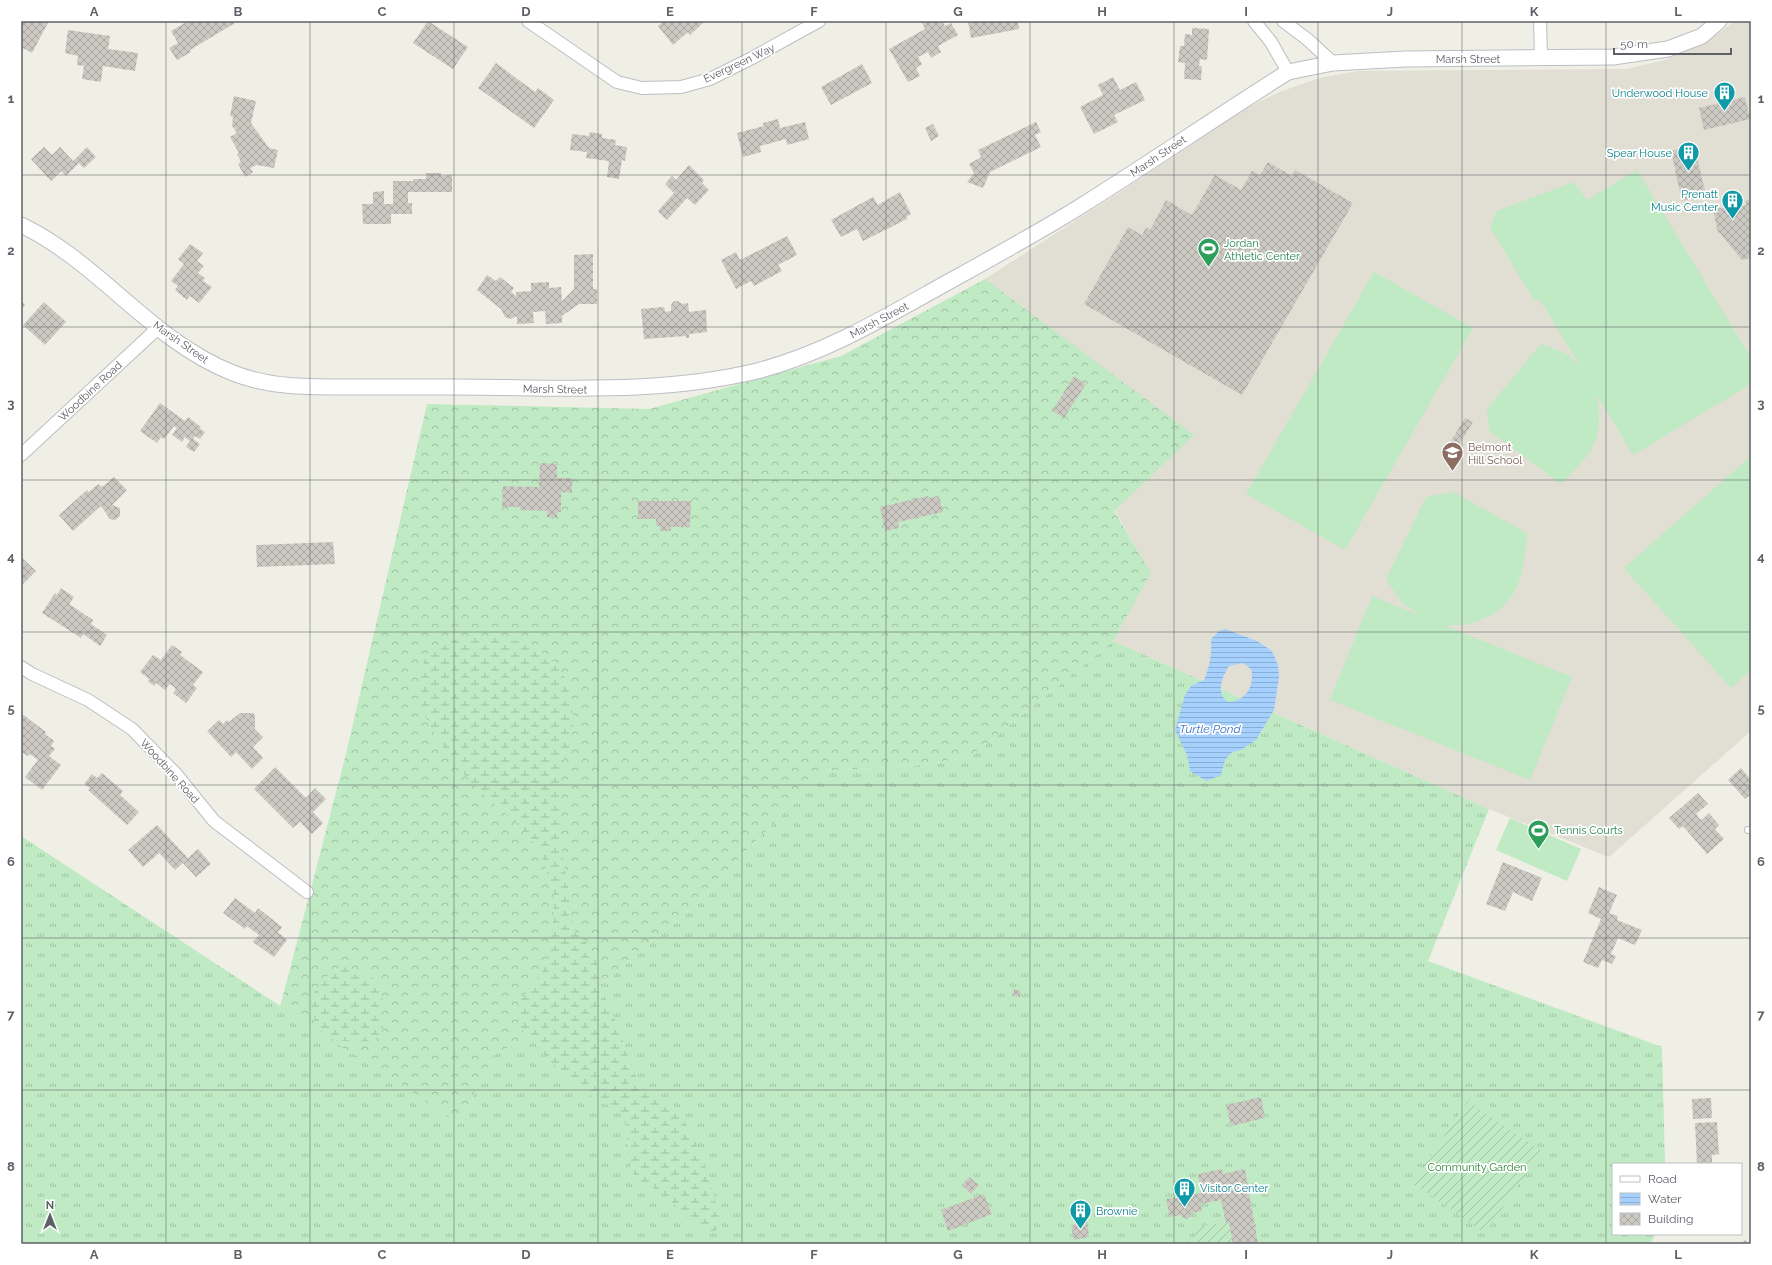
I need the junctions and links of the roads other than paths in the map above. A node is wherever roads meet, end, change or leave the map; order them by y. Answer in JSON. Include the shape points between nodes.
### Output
{"nodes":[{"id":1,"x":528,"y":21,"type":"edge"},
{"id":2,"x":819,"y":21,"type":"edge"},
{"id":3,"x":1254,"y":21,"type":"edge"},
{"id":4,"x":1283,"y":21,"type":"edge"},
{"id":5,"x":1540,"y":21,"type":"edge"},
{"id":6,"x":1719,"y":21,"type":"edge"},
{"id":7,"x":1541,"y":58,"type":"junction"},
{"id":8,"x":1332,"y":63,"type":"junction"},
{"id":9,"x":1288,"y":72,"type":"junction"},
{"id":10,"x":21,"y":225,"type":"edge"},
{"id":11,"x":158,"y":328,"type":"junction"},
{"id":12,"x":21,"y":455,"type":"edge"},
{"id":13,"x":21,"y":667,"type":"edge"},
{"id":14,"x":307,"y":892,"type":"dead end"}],
"edges":[{"from":1,"to":2,"type":"street","name":"Evergreen Way","via":[[617,82],[642,88],[681,87],[710,79]]},
{"from":3,"to":9,"type":"street","via":[[1271,42]]},
{"from":4,"to":8,"type":"street"},
{"from":5,"to":7,"type":"street"},
{"from":6,"to":7,"type":"street","name":"Marsh Street","via":[[1702,36],[1668,49],[1613,57]]},
{"from":7,"to":8,"type":"street","name":"Marsh Street","via":[[1405,59]]},
{"from":8,"to":9,"type":"street","name":"Marsh Street"},
{"from":9,"to":11,"type":"street","name":"Marsh Street","via":[[1044,229],[858,331],[809,354],[757,371],[668,386],[592,390],[287,386],[250,379],[224,370],[194,354]]},
{"from":10,"to":11,"type":"street","name":"Marsh Street","via":[[55,244]]},
{"from":11,"to":12,"type":"street","name":"Woodbine Road"},
{"from":13,"to":14,"type":"street","name":"Woodbine Road","via":[[88,700],[132,729],[176,774],[214,821]]}]}
